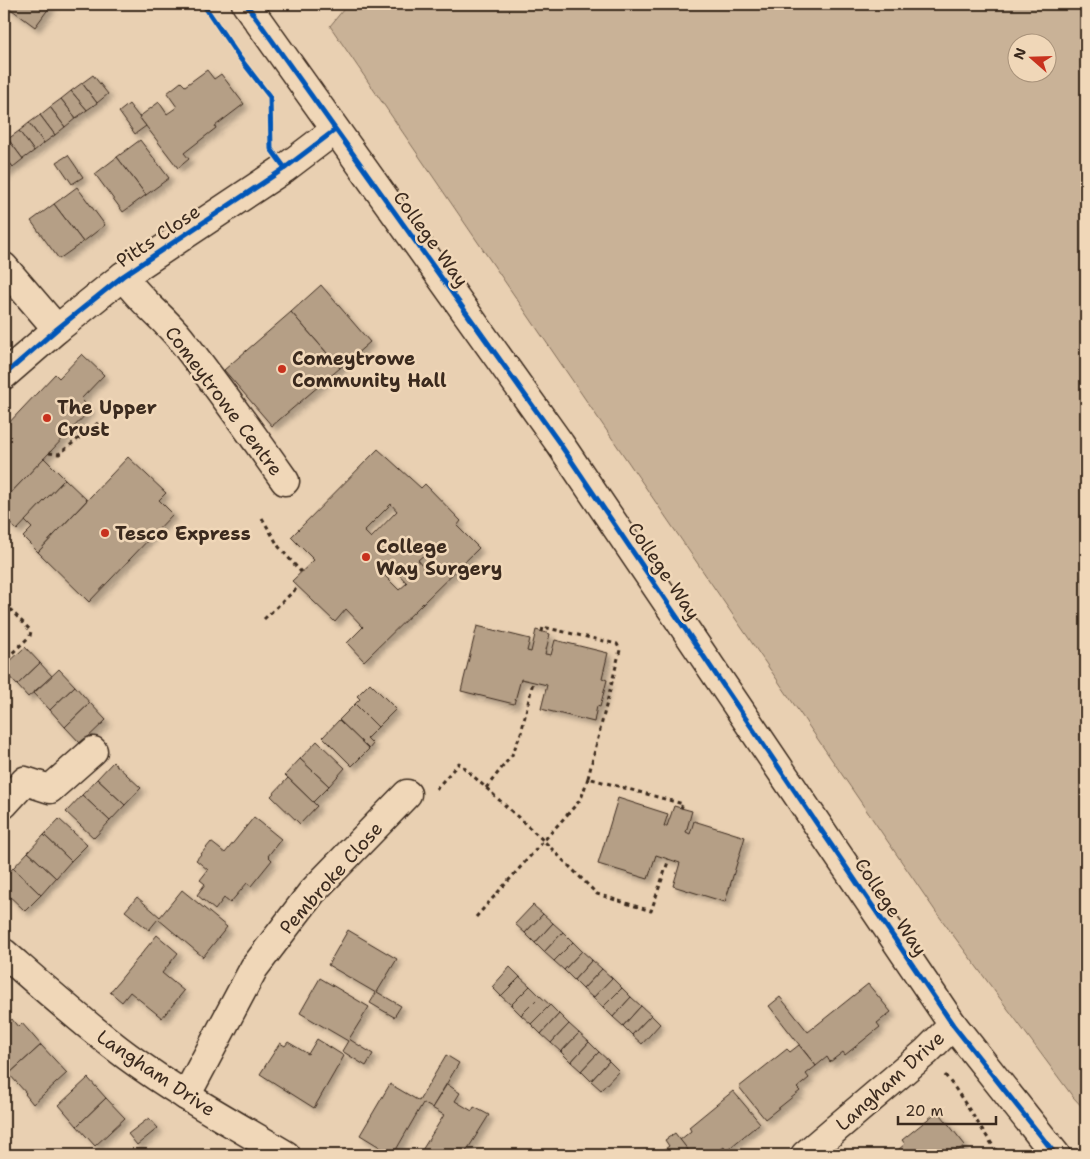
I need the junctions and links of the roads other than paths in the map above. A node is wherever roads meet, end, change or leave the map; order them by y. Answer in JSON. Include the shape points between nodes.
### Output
{"nodes":[{"id":1,"x":246,"y":4,"type":"edge"},
{"id":2,"x":335,"y":130,"type":"junction"},
{"id":3,"x":4,"y":267,"type":"edge"},
{"id":4,"x":123,"y":276,"type":"junction"},
{"id":5,"x":58,"y":328,"type":"junction"},
{"id":6,"x":4,"y":375,"type":"edge"},
{"id":7,"x":285,"y":481,"type":"dead end"},
{"id":8,"x":93,"y":751,"type":"dead end"},
{"id":9,"x":407,"y":794,"type":"road end"},
{"id":10,"x":4,"y":804,"type":"edge"},
{"id":11,"x":4,"y":953,"type":"edge"},
{"id":12,"x":953,"y":1025,"type":"junction"},
{"id":13,"x":186,"y":1096,"type":"junction"},
{"id":14,"x":286,"y":1155,"type":"edge"},
{"id":15,"x":805,"y":1155,"type":"edge"},
{"id":16,"x":1056,"y":1155,"type":"edge"}],
"edges":[{"from":1,"to":2,"type":"street","name":"College Way"},
{"from":2,"to":4,"type":"street","name":"Pitts Close","via":[[285,168]]},
{"from":2,"to":12,"type":"street","name":"College Way","via":[[560,444]]},
{"from":3,"to":5,"type":"street"},
{"from":4,"to":5,"type":"street","name":"Pitts Close"},
{"from":4,"to":7,"type":"street","name":"Comeytrowe Centre","via":[[179,337]]},
{"from":5,"to":6,"type":"street","name":"Pitts Close"},
{"from":8,"to":10,"type":"street","via":[[50,789],[25,780]]},
{"from":9,"to":13,"type":"street","name":"Pembroke Close","via":[[312,892],[254,968]]},
{"from":11,"to":13,"type":"street","name":"Langham Drive","via":[[120,1051]]},
{"from":12,"to":15,"type":"street","name":"Langham Drive"},
{"from":12,"to":16,"type":"street","name":"College Way"},
{"from":13,"to":14,"type":"street","name":"Langham Drive"}]}
